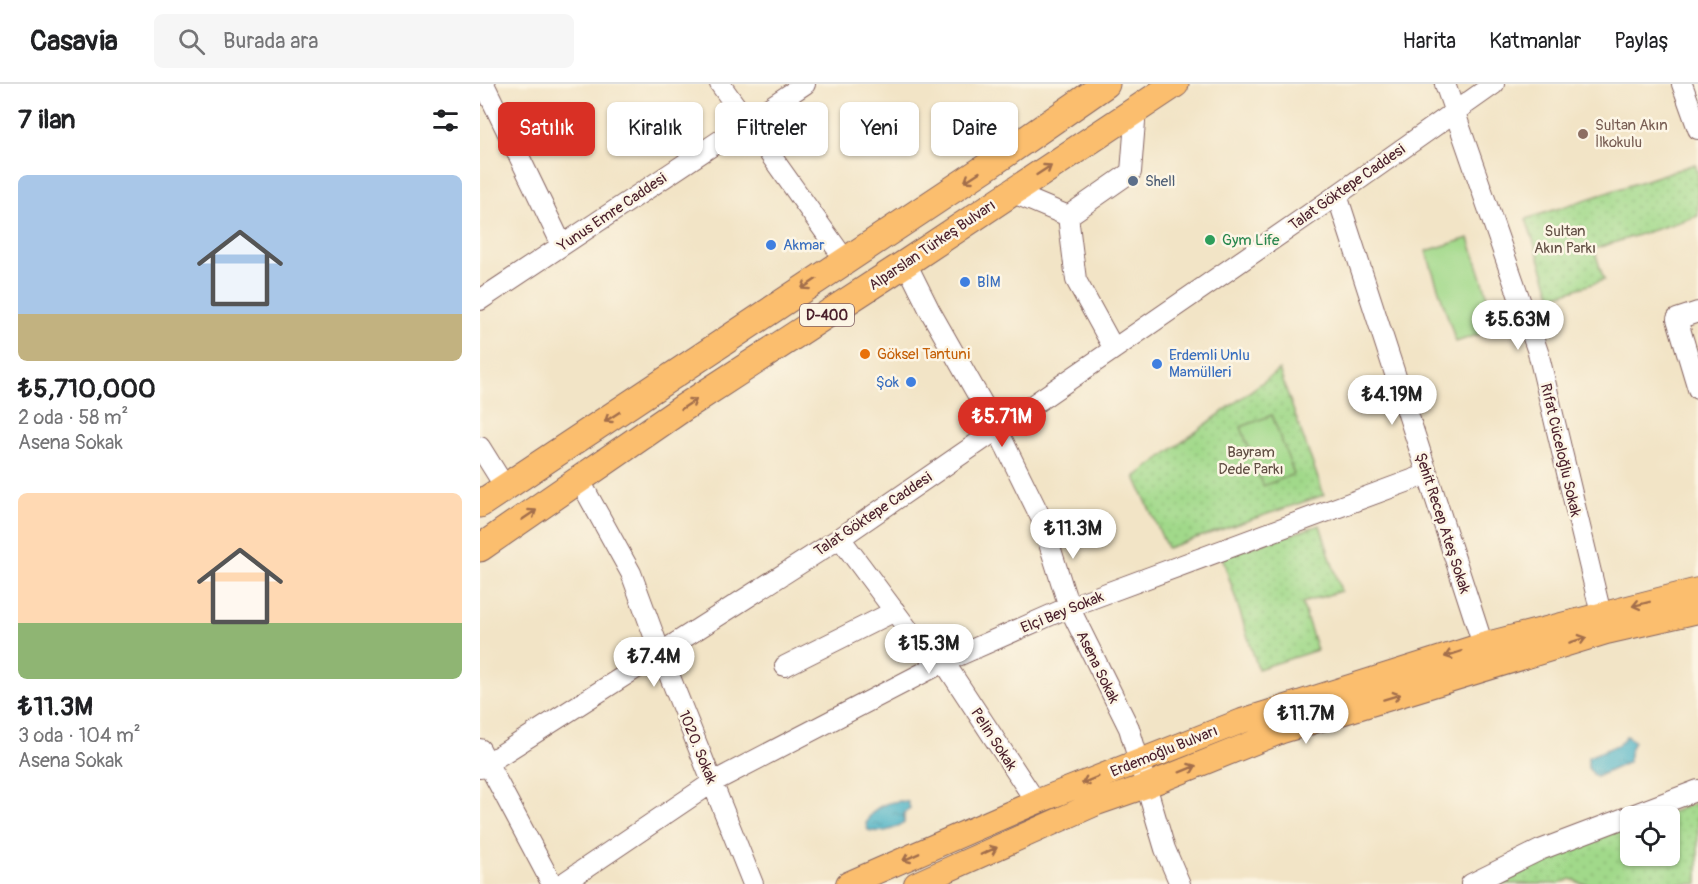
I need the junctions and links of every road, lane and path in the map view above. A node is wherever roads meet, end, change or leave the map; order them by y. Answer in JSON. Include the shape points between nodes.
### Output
{"nodes":[{"id":1,"x":484,"y":84,"type":"edge"},
{"id":2,"x":720,"y":84,"type":"edge"},
{"id":3,"x":805,"y":84,"type":"edge"},
{"id":4,"x":1106,"y":84,"type":"edge"},
{"id":5,"x":1175,"y":84,"type":"edge"},
{"id":6,"x":1445,"y":84,"type":"edge"},
{"id":7,"x":1494,"y":84,"type":"edge"},
{"id":8,"x":1682,"y":84,"type":"edge"},
{"id":9,"x":732,"y":102,"type":"edge"},
{"id":10,"x":778,"y":102,"type":"edge"},
{"id":11,"x":1136,"y":109,"type":"junction"},
{"id":12,"x":1455,"y":112,"type":"junction"},
{"id":13,"x":1698,"y":129,"type":"edge"},
{"id":14,"x":715,"y":144,"type":"edge"},
{"id":15,"x":770,"y":156,"type":"edge"},
{"id":16,"x":1011,"y":192,"type":"junction"},
{"id":17,"x":1337,"y":195,"type":"junction"},
{"id":18,"x":1068,"y":216,"type":"junction"},
{"id":19,"x":562,"y":246,"type":"junction"},
{"id":20,"x":845,"y":260,"type":"junction"},
{"id":21,"x":906,"y":263,"type":"junction"},
{"id":22,"x":480,"y":300,"type":"edge"},
{"id":23,"x":1698,"y":312,"type":"edge"},
{"id":24,"x":1114,"y":348,"type":"junction"},
{"id":25,"x":1698,"y":389,"type":"edge"},
{"id":26,"x":997,"y":429,"type":"junction"},
{"id":27,"x":480,"y":447,"type":"edge"},
{"id":28,"x":1428,"y":474,"type":"junction"},
{"id":29,"x":580,"y":481,"type":"junction"},
{"id":30,"x":506,"y":487,"type":"junction"},
{"id":31,"x":480,"y":504,"type":"edge"},
{"id":32,"x":840,"y":538,"type":"junction"},
{"id":33,"x":480,"y":548,"type":"edge"},
{"id":34,"x":1698,"y":590,"type":"edge"},
{"id":35,"x":1069,"y":607,"type":"junction"},
{"id":36,"x":1698,"y":610,"type":"edge"},
{"id":37,"x":895,"y":611,"type":"junction"},
{"id":38,"x":1600,"y":614,"type":"junction"},
{"id":39,"x":1483,"y":645,"type":"junction"},
{"id":40,"x":660,"y":652,"type":"junction"},
{"id":41,"x":944,"y":662,"type":"junction"},
{"id":42,"x":785,"y":666,"type":"dead end"},
{"id":43,"x":482,"y":760,"type":"edge"},
{"id":44,"x":1140,"y":761,"type":"junction"},
{"id":45,"x":713,"y":782,"type":"junction"},
{"id":46,"x":1146,"y":786,"type":"junction"},
{"id":47,"x":1698,"y":790,"type":"edge"},
{"id":48,"x":1036,"y":802,"type":"junction"},
{"id":49,"x":552,"y":884,"type":"edge"},
{"id":50,"x":562,"y":884,"type":"edge"},
{"id":51,"x":753,"y":884,"type":"edge"},
{"id":52,"x":848,"y":884,"type":"edge"},
{"id":53,"x":916,"y":884,"type":"edge"},
{"id":54,"x":1180,"y":884,"type":"edge"},
{"id":55,"x":1471,"y":884,"type":"edge"}],
"edges":[{"from":1,"to":19,"type":"street"},
{"from":2,"to":9,"type":"street"},
{"from":3,"to":10,"type":"street","name":"Yunus Emre Caddesi"},
{"from":4,"to":20,"type":"highway","number":"D-400","one_way":true},
{"from":5,"to":11,"type":"highway","name":"Alparslan Türkeş Bulvarı","number":"D-400"},
{"from":6,"to":12,"type":"street","name":"Rıfat Cüceloğlu Sokak"},
{"from":7,"to":12,"type":"street","name":"Talat Göktepe Caddesi"},
{"from":8,"to":13,"type":"street"},
{"from":16,"to":11,"type":"highway","name":"Alparslan Türkeş Bulvarı","number":"D-400","one_way":true},
{"from":11,"to":18,"type":"street","via":[[1131,172]]},
{"from":12,"to":17,"type":"street","name":"Talat Göktepe Caddesi"},
{"from":12,"to":38,"type":"street","name":"Rıfat Cüceloğlu Sokak","via":[[1538,352]]},
{"from":14,"to":19,"type":"street","name":"Yunus Emre Caddesi"},
{"from":15,"to":20,"type":"street"},
{"from":16,"to":18,"type":"street"},
{"from":16,"to":21,"type":"highway","name":"Alparslan Türkeş Bulvarı","number":"D-400"},
{"from":17,"to":24,"type":"street","name":"Talat Göktepe Caddesi"},
{"from":17,"to":28,"type":"street","name":"Şehit Recep Ateş Sokak"},
{"from":18,"to":24,"type":"street","via":[[1076,280]]},
{"from":19,"to":22,"type":"street","name":"Yunus Emre Caddesi"},
{"from":20,"to":30,"type":"highway","number":"D-400","one_way":true},
{"from":21,"to":26,"type":"street","name":"Asena Sokak"},
{"from":29,"to":21,"type":"highway","name":"Alparslan Türkeş Bulvarı","number":"D-400","one_way":true,"via":[[683,408]]},
{"from":23,"to":25,"type":"street","via":[[1677,319]]},
{"from":24,"to":26,"type":"street","name":"Talat Göktepe Caddesi"},
{"from":26,"to":32,"type":"street","name":"Talat Göktepe Caddesi"},
{"from":26,"to":35,"type":"street","name":"Asena Sokak","via":[[1041,518]]},
{"from":27,"to":30,"type":"street"},
{"from":28,"to":35,"type":"street","name":"Elçi Bey Sokak"},
{"from":28,"to":39,"type":"street","name":"Şehit Recep Ateş Sokak"},
{"from":33,"to":29,"type":"highway","name":"Alparslan Türkeş Bulvarı","number":"D-400","one_way":true},
{"from":29,"to":40,"type":"street","name":"1020. Sokak","via":[[631,573]]},
{"from":30,"to":31,"type":"highway","number":"D-400"},
{"from":32,"to":37,"type":"street","name":"Pelin Sokak"},
{"from":32,"to":40,"type":"street","name":"Talat Göktepe Caddesi"},
{"from":34,"to":38,"type":"main road","name":"Erdemoğlu Bulvarı","one_way":true},
{"from":35,"to":41,"type":"street","name":"Elçi Bey Sokak"},
{"from":35,"to":44,"type":"street","name":"Asena Sokak","via":[[1129,728]]},
{"from":46,"to":36,"type":"main road","name":"Erdemoğlu Bulvarı","one_way":true,"via":[[1282,731],[1606,632]]},
{"from":37,"to":41,"type":"street","name":"Pelin Sokak","via":[[926,652]]},
{"from":37,"to":42,"type":"street"},
{"from":38,"to":39,"type":"main road","name":"Erdemoğlu Bulvarı"},
{"from":39,"to":44,"type":"main road","name":"Erdemoğlu Bulvarı","one_way":true,"via":[[1242,721]]},
{"from":40,"to":43,"type":"street","name":"Talat Göktepe Caddesi"},
{"from":40,"to":45,"type":"street","name":"1020. Sokak"},
{"from":41,"to":45,"type":"street","name":"Elçi Bey Sokak"},
{"from":41,"to":48,"type":"street","name":"Pelin Sokak"},
{"from":43,"to":49,"type":"street"},
{"from":44,"to":46,"type":"street","name":"Asena Sokak"},
{"from":44,"to":48,"type":"main road","name":"Erdemoğlu Bulvarı","one_way":true},
{"from":45,"to":50,"type":"street","name":"Elçi Bey Sokak"},
{"from":45,"to":51,"type":"street","name":"1020. Sokak"},
{"from":53,"to":46,"type":"main road","name":"Erdemoğlu Bulvarı","one_way":true,"via":[[1097,803]]},
{"from":46,"to":54,"type":"street","name":"Asena Sokak"},
{"from":47,"to":55,"type":"street","via":[[1540,850]]},
{"from":48,"to":52,"type":"main road","name":"Erdemoğlu Bulvarı","one_way":true}]}
